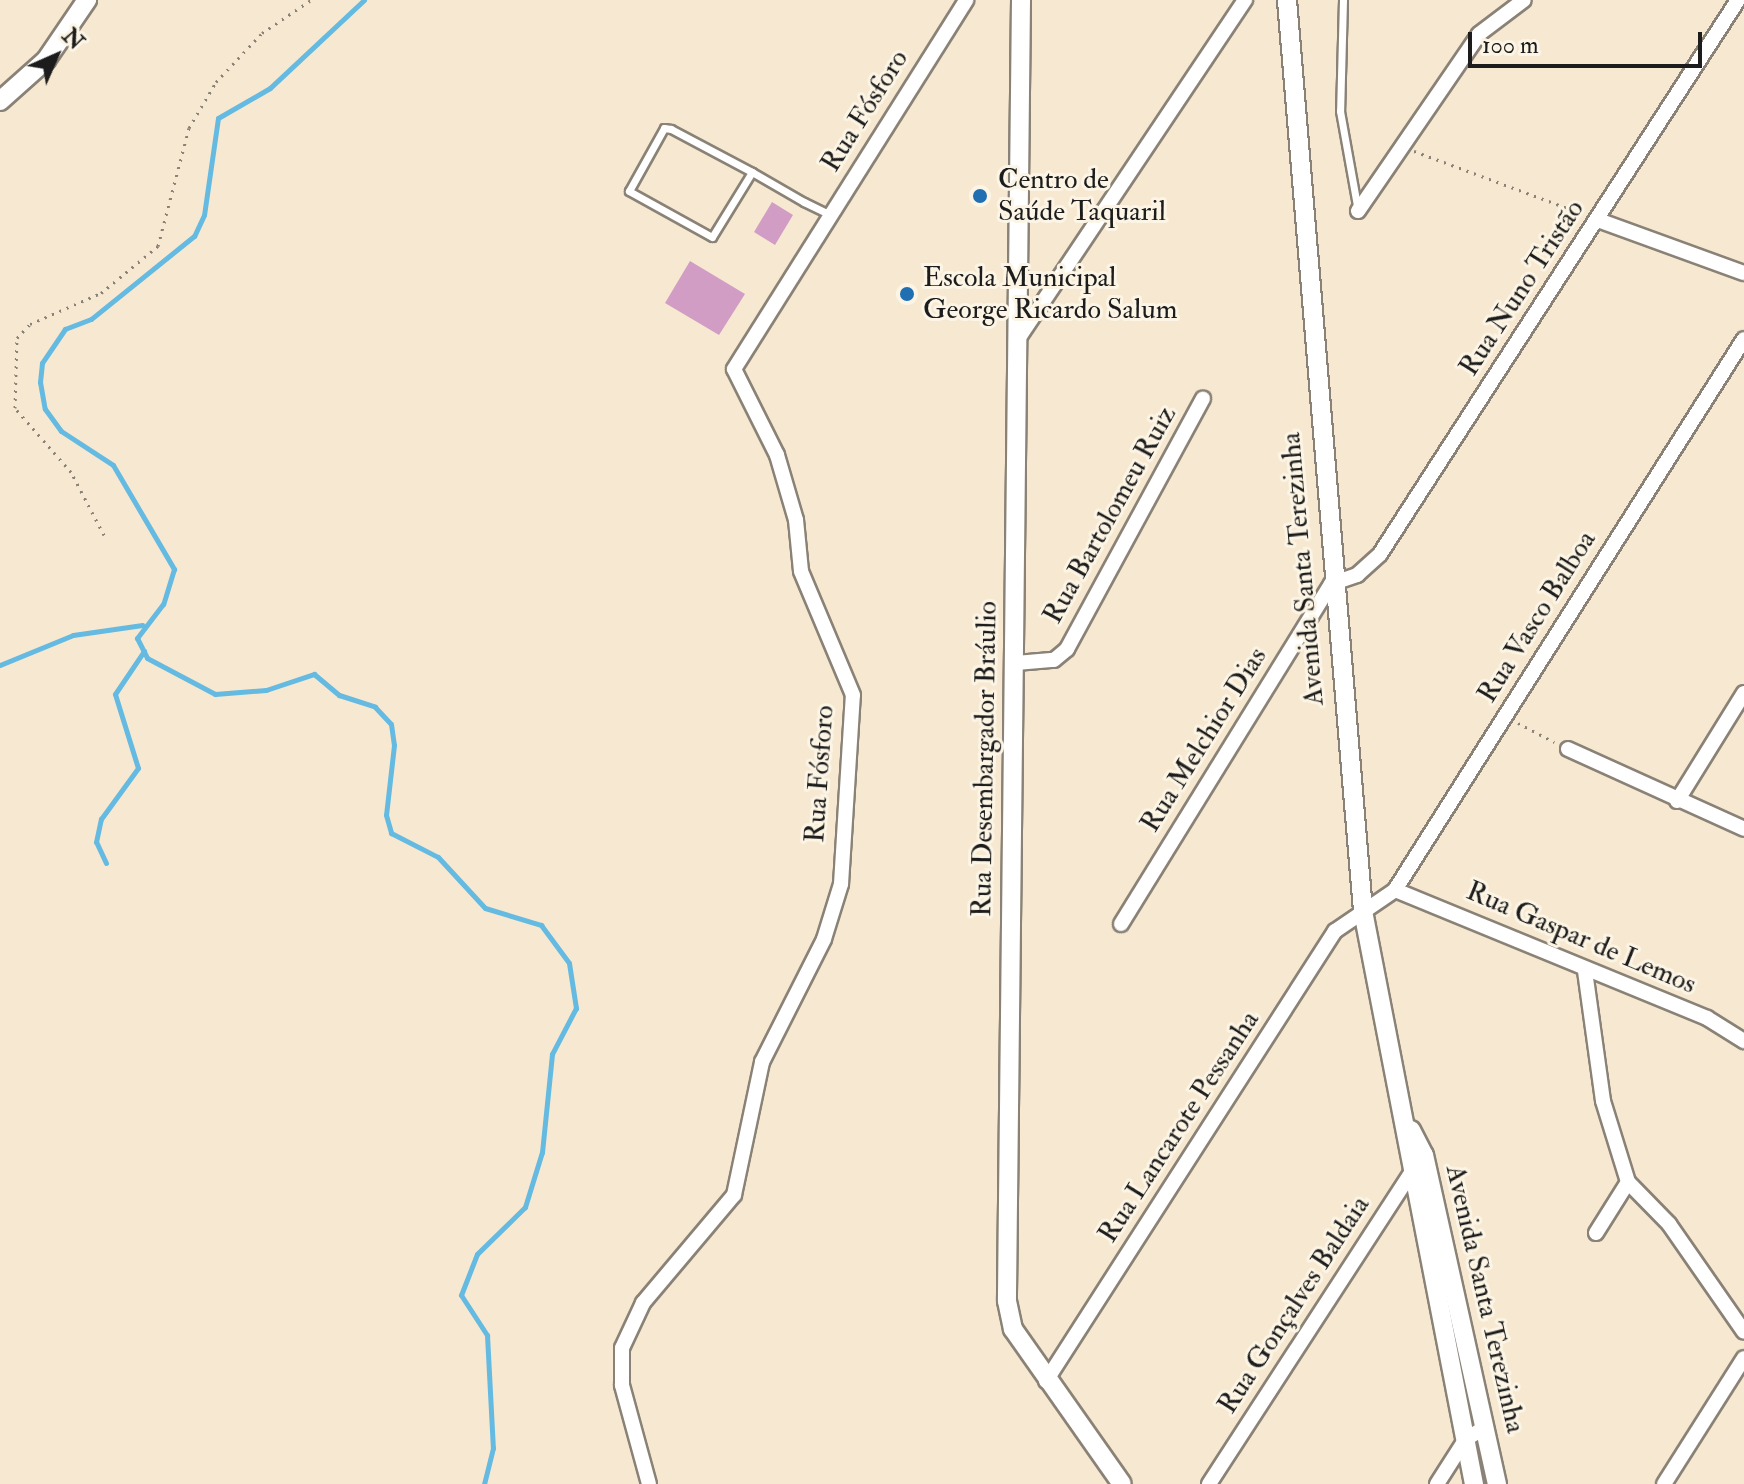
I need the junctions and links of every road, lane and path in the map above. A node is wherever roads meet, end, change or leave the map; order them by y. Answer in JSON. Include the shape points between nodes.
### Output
{"nodes":[{"id":1,"x":87,"y":0,"type":"edge"},
{"id":2,"x":311,"y":0,"type":"edge"},
{"id":3,"x":966,"y":0,"type":"edge"},
{"id":4,"x":1021,"y":0,"type":"edge"},
{"id":5,"x":1245,"y":0,"type":"edge"},
{"id":6,"x":1287,"y":0,"type":"edge"},
{"id":7,"x":1343,"y":0,"type":"edge"},
{"id":8,"x":1524,"y":0,"type":"edge"},
{"id":9,"x":1738,"y":0,"type":"edge"},
{"id":10,"x":0,"y":101,"type":"edge"},
{"id":11,"x":1406,"y":148,"type":"junction"},
{"id":12,"x":752,"y":172,"type":"junction"},
{"id":13,"x":1358,"y":211,"type":"joint"},
{"id":14,"x":831,"y":215,"type":"junction"},
{"id":15,"x":1598,"y":220,"type":"junction"},
{"id":16,"x":1744,"y":273,"type":"edge"},
{"id":17,"x":1744,"y":339,"type":"edge"},
{"id":18,"x":1014,"y":346,"type":"junction"},
{"id":19,"x":1203,"y":398,"type":"dead end"},
{"id":20,"x":104,"y":535,"type":"dead end"},
{"id":21,"x":1331,"y":584,"type":"junction"},
{"id":22,"x":1016,"y":663,"type":"junction"},
{"id":23,"x":1744,"y":693,"type":"edge"},
{"id":24,"x":1504,"y":716,"type":"junction"},
{"id":25,"x":1568,"y":749,"type":"joint"},
{"id":26,"x":1677,"y":801,"type":"junction"},
{"id":27,"x":1744,"y":829,"type":"edge"},
{"id":28,"x":1395,"y":890,"type":"junction"},
{"id":29,"x":1363,"y":911,"type":"junction"},
{"id":30,"x":1121,"y":924,"type":"dead end"},
{"id":31,"x":1585,"y":971,"type":"junction"},
{"id":32,"x":1744,"y":1041,"type":"edge"},
{"id":33,"x":1410,"y":1129,"type":"junction"},
{"id":34,"x":1424,"y":1155,"type":"junction"},
{"id":35,"x":1410,"y":1173,"type":"junction"},
{"id":36,"x":1628,"y":1182,"type":"junction"},
{"id":37,"x":1596,"y":1233,"type":"dead end"},
{"id":38,"x":1744,"y":1332,"type":"edge"},
{"id":39,"x":1744,"y":1358,"type":"edge"},
{"id":40,"x":1046,"y":1381,"type":"junction"},
{"id":41,"x":1485,"y":1427,"type":"junction"},
{"id":42,"x":1465,"y":1440,"type":"junction"},
{"id":43,"x":649,"y":1484,"type":"edge"},
{"id":44,"x":1122,"y":1484,"type":"edge"},
{"id":45,"x":1209,"y":1484,"type":"edge"},
{"id":46,"x":1437,"y":1484,"type":"edge"},
{"id":47,"x":1474,"y":1484,"type":"edge"},
{"id":48,"x":1497,"y":1484,"type":"edge"},
{"id":49,"x":1664,"y":1484,"type":"edge"}],
"edges":[{"from":1,"to":10,"type":"street","via":[[46,60]]},
{"from":2,"to":20,"type":"path","via":[[262,33],[216,82],[189,128],[158,246],[101,293],[30,324],[17,338],[15,408],[71,472]]},
{"from":3,"to":14,"type":"street","name":"Rua Fósforo"},
{"from":4,"to":18,"type":"street","name":"Rua Desembargador Bráulio"},
{"from":5,"to":18,"type":"street"},
{"from":6,"to":21,"type":"street","name":"Avenida Santa Terezinha"},
{"from":7,"to":13,"type":"lane","via":[[1340,111]]},
{"from":8,"to":11,"type":"street","via":[[1479,34]]},
{"from":9,"to":15,"type":"street","name":"Rua Nuno Tristão"},
{"from":11,"to":13,"type":"street"},
{"from":11,"to":15,"type":"path"},
{"from":12,"to":12,"type":"lane","via":[[664,128],[629,191],[712,237],[719,236]]},
{"from":12,"to":14,"type":"lane"},
{"from":14,"to":43,"type":"street","name":"Rua Fósforo","via":[[734,375],[777,455],[805,584],[853,695],[841,884],[824,939],[762,1062],[734,1195],[643,1303],[622,1348],[622,1385]]},
{"from":15,"to":16,"type":"street"},
{"from":15,"to":21,"type":"street","name":"Rua Nuno Tristão","via":[[1380,554],[1357,575]]},
{"from":17,"to":24,"type":"street","name":"Rua Vasco Balboa"},
{"from":18,"to":22,"type":"street","name":"Rua Desembargador Bráulio"},
{"from":19,"to":22,"type":"street","name":"Rua Bartolomeu Ruiz","via":[[1067,649],[1054,660]]},
{"from":21,"to":29,"type":"street","name":"Avenida Santa Terezinha"},
{"from":21,"to":30,"type":"street","name":"Rua Melchior Dias"},
{"from":22,"to":40,"type":"street","name":"Rua Desembargador Bráulio","via":[[1005,1274],[1013,1329]]},
{"from":23,"to":26,"type":"street"},
{"from":24,"to":25,"type":"path"},
{"from":24,"to":28,"type":"street","name":"Rua Vasco Balboa"},
{"from":25,"to":26,"type":"street"},
{"from":26,"to":27,"type":"street"},
{"from":28,"to":29,"type":"street","name":"Rua Vasco Balboa"},
{"from":28,"to":31,"type":"street","name":"Rua Gaspar de Lemos"},
{"from":29,"to":33,"type":"street","name":"Avenida Santa Terezinha"},
{"from":29,"to":40,"type":"street","name":"Rua Lancarote Pessanha","via":[[1335,931]]},
{"from":31,"to":32,"type":"street","name":"Rua Gaspar de Lemos"},
{"from":31,"to":36,"type":"street","via":[[1603,1101]]},
{"from":33,"to":34,"type":"street","name":"Avenida Santa Terezinha"},
{"from":33,"to":35,"type":"street","name":"Avenida Santa Terezinha"},
{"from":34,"to":35,"type":"street","name":"Rua Gonçalves Baldaia"},
{"from":34,"to":41,"type":"street","name":"Avenida Santa Terezinha"},
{"from":35,"to":42,"type":"street","name":"Avenida Santa Terezinha"},
{"from":35,"to":45,"type":"street","name":"Rua Gonçalves Baldaia"},
{"from":36,"to":37,"type":"street"},
{"from":36,"to":38,"type":"street","via":[[1669,1224]]},
{"from":39,"to":49,"type":"street"},
{"from":40,"to":44,"type":"street","name":"Rua Desembargador Bráulio"},
{"from":41,"to":42,"type":"street"},
{"from":41,"to":48,"type":"street","name":"Avenida Santa Terezinha"},
{"from":42,"to":46,"type":"street"},
{"from":42,"to":47,"type":"street","name":"Avenida Santa Terezinha"}]}
